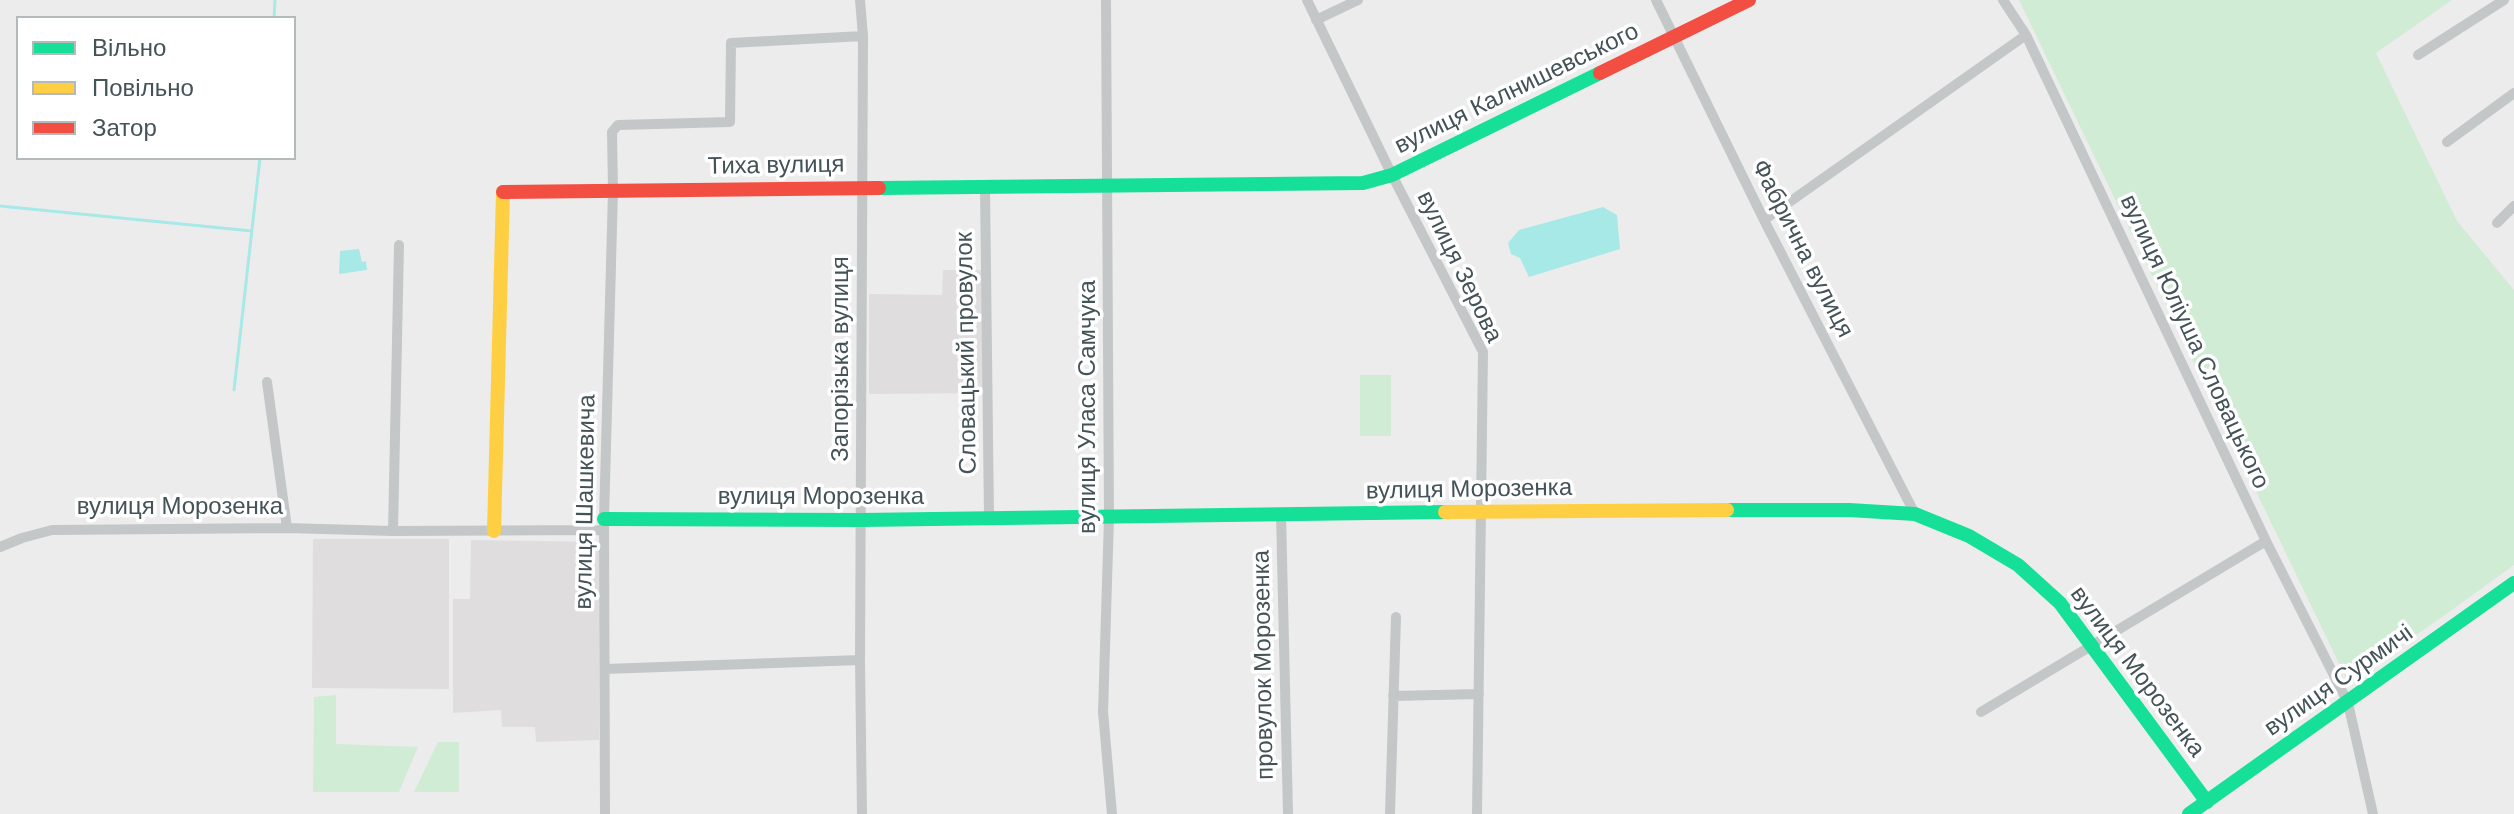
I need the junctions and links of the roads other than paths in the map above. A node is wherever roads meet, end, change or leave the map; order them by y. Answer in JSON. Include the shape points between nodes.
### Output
{"nodes":[{"id":1,"x":860,"y":0,"type":"edge"},
{"id":2,"x":1106,"y":0,"type":"edge"},
{"id":3,"x":1307,"y":0,"type":"edge"},
{"id":4,"x":1358,"y":0,"type":"edge"},
{"id":5,"x":1656,"y":0,"type":"edge"},
{"id":6,"x":1749,"y":0,"type":"edge"},
{"id":7,"x":2003,"y":0,"type":"edge"},
{"id":8,"x":2504,"y":0,"type":"edge"},
{"id":9,"x":1316,"y":20,"type":"junction"},
{"id":10,"x":2026,"y":35,"type":"junction"},
{"id":11,"x":863,"y":36,"type":"junction"},
{"id":12,"x":1673,"y":36,"type":"junction"},
{"id":13,"x":2418,"y":55,"type":"dead end"},
{"id":14,"x":2514,"y":93,"type":"edge"},
{"id":15,"x":2447,"y":142,"type":"dead end"},
{"id":16,"x":1392,"y":175,"type":"junction"},
{"id":17,"x":1106,"y":184,"type":"junction"},
{"id":18,"x":861,"y":187,"type":"junction"},
{"id":19,"x":985,"y":187,"type":"junction"},
{"id":20,"x":613,"y":191,"type":"junction"},
{"id":21,"x":2514,"y":206,"type":"edge"},
{"id":22,"x":1764,"y":220,"type":"junction"},
{"id":23,"x":2497,"y":223,"type":"dead end"},
{"id":24,"x":399,"y":245,"type":"dead end"},
{"id":25,"x":267,"y":382,"type":"dead end"},
{"id":26,"x":1481,"y":511,"type":"junction"},
{"id":27,"x":1281,"y":514,"type":"junction"},
{"id":28,"x":1915,"y":514,"type":"junction"},
{"id":29,"x":989,"y":518,"type":"junction"},
{"id":30,"x":1109,"y":518,"type":"junction"},
{"id":31,"x":860,"y":520,"type":"junction"},
{"id":32,"x":604,"y":524,"type":"junction"},
{"id":33,"x":287,"y":528,"type":"junction"},
{"id":34,"x":393,"y":531,"type":"junction"},
{"id":35,"x":494,"y":531,"type":"junction"},
{"id":36,"x":2266,"y":541,"type":"junction"},
{"id":37,"x":0,"y":547,"type":"edge"},
{"id":38,"x":2513,"y":589,"type":"edge"},
{"id":39,"x":1396,"y":617,"type":"dead end"},
{"id":40,"x":2092,"y":645,"type":"junction"},
{"id":41,"x":860,"y":660,"type":"junction"},
{"id":42,"x":605,"y":669,"type":"junction"},
{"id":43,"x":1479,"y":694,"type":"junction"},
{"id":44,"x":1393,"y":696,"type":"junction"},
{"id":45,"x":2348,"y":703,"type":"junction"},
{"id":46,"x":1981,"y":712,"type":"dead end"},
{"id":47,"x":2207,"y":802,"type":"junction"},
{"id":48,"x":605,"y":814,"type":"edge"},
{"id":49,"x":862,"y":814,"type":"edge"},
{"id":50,"x":1112,"y":814,"type":"edge"},
{"id":51,"x":1288,"y":814,"type":"edge"},
{"id":52,"x":1390,"y":814,"type":"edge"},
{"id":53,"x":1477,"y":814,"type":"edge"},
{"id":54,"x":2189,"y":814,"type":"edge"},
{"id":55,"x":2373,"y":814,"type":"edge"}],
"edges":[{"from":1,"to":11,"type":"street","name":"Запорізька вулиця"},
{"from":2,"to":17,"type":"street","name":"вулиця Уласа Самчука"},
{"from":3,"to":9,"type":"street","name":"вулиця Зерова"},
{"from":4,"to":9,"type":"street"},
{"from":5,"to":12,"type":"street","name":"Фабрична вулиця"},
{"from":6,"to":12,"type":"street","name":"вулиця Калнишевського"},
{"from":7,"to":10,"type":"street","name":"вулиця Юліуша Словацького"},
{"from":8,"to":13,"type":"street"},
{"from":9,"to":16,"type":"street","name":"вулиця Зерова"},
{"from":10,"to":22,"type":"street"},
{"from":10,"to":36,"type":"street","name":"вулиця Юліуша Словацького"},
{"from":11,"to":18,"type":"street","name":"Запорізька вулиця"},
{"from":11,"to":20,"type":"street","name":"вулиця Шашкевича","via":[[731,43],[730,122],[618,125],[612,132]]},
{"from":12,"to":16,"type":"street","name":"вулиця Калнишевського"},
{"from":12,"to":22,"type":"street","name":"Фабрична вулиця"},
{"from":14,"to":15,"type":"street"},
{"from":16,"to":17,"type":"street","name":"Тиха вулиця","via":[[1363,183]]},
{"from":16,"to":26,"type":"street","name":"вулиця Зерова","via":[[1483,352]]},
{"from":17,"to":19,"type":"street","name":"Тиха вулиця"},
{"from":17,"to":30,"type":"street","name":"вулиця Уласа Самчука"},
{"from":18,"to":19,"type":"street","name":"Тиха вулиця"},
{"from":18,"to":20,"type":"street","name":"Тиха вулиця"},
{"from":18,"to":31,"type":"street","name":"Запорізька вулиця"},
{"from":19,"to":29,"type":"street","name":"Словацький провулок"},
{"from":20,"to":32,"type":"street","name":"вулиця Шашкевича"},
{"from":20,"to":35,"type":"street","name":"Тиха вулиця","via":[[501,192]]},
{"from":21,"to":23,"type":"street"},
{"from":22,"to":28,"type":"street","name":"Фабрична вулиця"},
{"from":24,"to":34,"type":"street"},
{"from":25,"to":33,"type":"street"},
{"from":26,"to":27,"type":"street","name":"вулиця Морозенка"},
{"from":26,"to":28,"type":"street","name":"вулиця Морозенка"},
{"from":26,"to":43,"type":"street","name":"вулиця Зерова"},
{"from":27,"to":30,"type":"street","name":"вулиця Морозенка"},
{"from":27,"to":51,"type":"street","name":"провулок Морозенка"},
{"from":28,"to":40,"type":"street","name":"вулиця Морозенка","via":[[1969,536],[2018,565],[2060,603]]},
{"from":29,"to":30,"type":"street","name":"вулиця Морозенка"},
{"from":29,"to":31,"type":"street","name":"вулиця Морозенка"},
{"from":30,"to":50,"type":"street","name":"вулиця Уласа Самчука","via":[[1103,712]]},
{"from":31,"to":32,"type":"street","name":"вулиця Морозенка"},
{"from":31,"to":41,"type":"street","name":"Запорізька вулиця"},
{"from":32,"to":35,"type":"street","name":"вулиця Морозенка"},
{"from":32,"to":42,"type":"street","name":"вулиця Шашкевича"},
{"from":33,"to":34,"type":"street","name":"вулиця Морозенка"},
{"from":33,"to":37,"type":"street","name":"вулиця Морозенка","via":[[52,530]]},
{"from":34,"to":35,"type":"street","name":"вулиця Морозенка"},
{"from":36,"to":40,"type":"street"},
{"from":36,"to":45,"type":"street","name":"вулиця Юліуша Словацького"},
{"from":38,"to":45,"type":"street","name":"вулиця Сурмичі"},
{"from":39,"to":44,"type":"street"},
{"from":40,"to":46,"type":"street"},
{"from":40,"to":47,"type":"street","name":"вулиця Морозенка"},
{"from":41,"to":42,"type":"street"},
{"from":41,"to":49,"type":"street","name":"Запорізька вулиця"},
{"from":42,"to":48,"type":"street","name":"вулиця Шашкевича"},
{"from":43,"to":44,"type":"street"},
{"from":43,"to":53,"type":"street","name":"вулиця Зерова"},
{"from":44,"to":52,"type":"street"},
{"from":45,"to":47,"type":"street","name":"вулиця Сурмичі"},
{"from":45,"to":55,"type":"street","name":"вулиця Юліуша Словацького"},
{"from":47,"to":54,"type":"street","name":"вулиця Сурмичі"}]}
